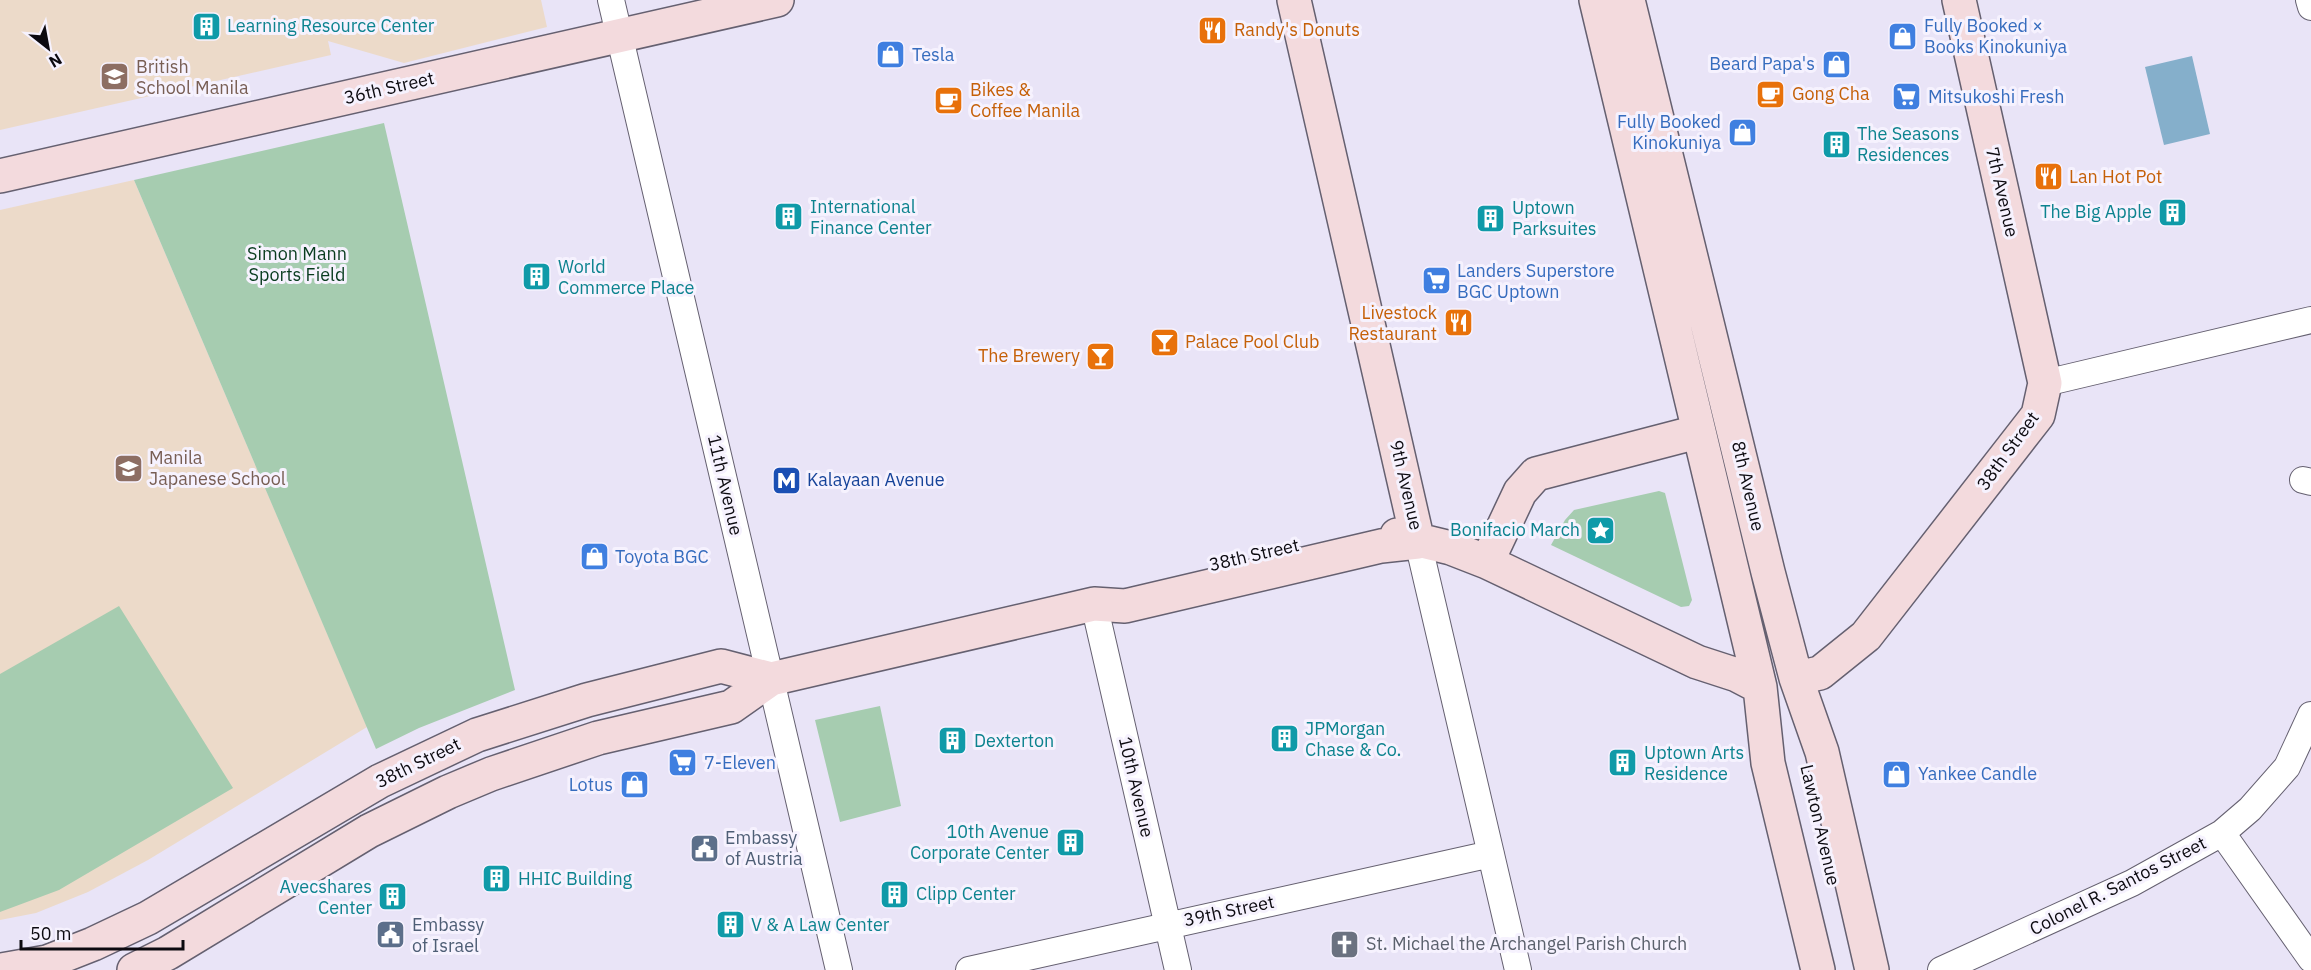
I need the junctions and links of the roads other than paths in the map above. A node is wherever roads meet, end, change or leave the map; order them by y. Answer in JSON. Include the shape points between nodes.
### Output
{"nodes":[{"id":1,"x":611,"y":0,"type":"edge"},
{"id":2,"x":777,"y":0,"type":"edge"},
{"id":3,"x":1294,"y":0,"type":"edge"},
{"id":4,"x":1596,"y":0,"type":"edge"},
{"id":5,"x":1628,"y":0,"type":"edge"},
{"id":6,"x":1959,"y":0,"type":"edge"},
{"id":7,"x":2309,"y":0,"type":"edge"},
{"id":8,"x":2311,"y":7,"type":"edge"},
{"id":9,"x":620,"y":36,"type":"junction"},
{"id":10,"x":0,"y":176,"type":"edge"},
{"id":11,"x":2311,"y":320,"type":"edge"},
{"id":12,"x":2045,"y":383,"type":"junction"},
{"id":13,"x":1697,"y":432,"type":"junction"},
{"id":14,"x":1418,"y":542,"type":"junction"},
{"id":15,"x":1487,"y":562,"type":"junction"},
{"id":16,"x":1094,"y":604,"type":"junction"},
{"id":17,"x":1796,"y":678,"type":"junction"},
{"id":18,"x":771,"y":679,"type":"junction"},
{"id":19,"x":1760,"y":687,"type":"junction"},
{"id":20,"x":2311,"y":715,"type":"edge"},
{"id":21,"x":2222,"y":832,"type":"junction"},
{"id":22,"x":1491,"y":854,"type":"junction"},
{"id":23,"x":1167,"y":924,"type":"junction"},
{"id":24,"x":2311,"y":959,"type":"edge"},
{"id":25,"x":2,"y":970,"type":"edge"},
{"id":26,"x":134,"y":970,"type":"edge"},
{"id":27,"x":839,"y":970,"type":"edge"},
{"id":28,"x":969,"y":970,"type":"edge"},
{"id":29,"x":1178,"y":970,"type":"edge"},
{"id":30,"x":1518,"y":970,"type":"edge"},
{"id":31,"x":1818,"y":970,"type":"edge"},
{"id":32,"x":1837,"y":970,"type":"edge"},
{"id":33,"x":1853,"y":970,"type":"edge"},
{"id":34,"x":1872,"y":970,"type":"edge"},
{"id":35,"x":1941,"y":970,"type":"edge"}],
"edges":[{"from":1,"to":9,"type":"street","name":"11th Avenue"},
{"from":2,"to":9,"type":"main road","name":"36th Street"},
{"from":3,"to":14,"type":"main road","name":"9th Avenue"},
{"from":4,"to":13,"type":"main road","name":"8th Avenue"},
{"from":5,"to":17,"type":"main road","name":"8th Avenue"},
{"from":6,"to":12,"type":"main road","name":"7th Avenue"},
{"from":7,"to":8,"type":"street"},
{"from":9,"to":10,"type":"main road","name":"36th Street"},
{"from":9,"to":18,"type":"street","name":"11th Avenue"},
{"from":11,"to":12,"type":"street"},
{"from":12,"to":17,"type":"main road","name":"38th Street","via":[[2038,415],[1866,636],[1820,673]]},
{"from":13,"to":15,"type":"main road","via":[[1536,474],[1520,492]]},
{"from":13,"to":19,"type":"main road","name":"8th Avenue"},
{"from":14,"to":15,"type":"main road","name":"38th Street","via":[[1451,548]]},
{"from":14,"to":16,"type":"main road","name":"38th Street","via":[[1381,546],[1125,606]]},
{"from":14,"to":22,"type":"street","name":"9th Avenue"},
{"from":15,"to":19,"type":"main road","name":"38th Street","via":[[1697,662]]},
{"from":16,"to":18,"type":"main road","name":"38th Street"},
{"from":16,"to":23,"type":"street","name":"10th Avenue"},
{"from":17,"to":33,"type":"main road","name":"Lawton Avenue","via":[[1800,733]]},
{"from":17,"to":34,"type":"main road","name":"8th Avenue","via":[[1822,752]]},
{"from":18,"to":25,"type":"main road","name":"38th Street","via":[[721,666],[578,702],[477,735],[380,781],[148,918],[47,962]]},
{"from":18,"to":26,"type":"main road","name":"38th Street","via":[[731,707],[597,738],[448,792],[369,831]]},
{"from":18,"to":27,"type":"street","name":"11th Avenue"},
{"from":19,"to":31,"type":"main road","name":"8th Avenue","via":[[1768,763]]},
{"from":19,"to":32,"type":"main road","name":"Lawton Avenue","via":[[1790,759]]},
{"from":20,"to":21,"type":"street","name":"Colonel R. Santos Street","via":[[2287,767],[2250,809]]},
{"from":21,"to":24,"type":"street"},
{"from":21,"to":35,"type":"street","name":"Colonel R. Santos Street","via":[[2132,883]]},
{"from":22,"to":23,"type":"street","name":"39th Street"},
{"from":22,"to":30,"type":"street","name":"9th Avenue"},
{"from":23,"to":28,"type":"street","name":"39th Street"},
{"from":23,"to":29,"type":"street","name":"10th Avenue"}]}
